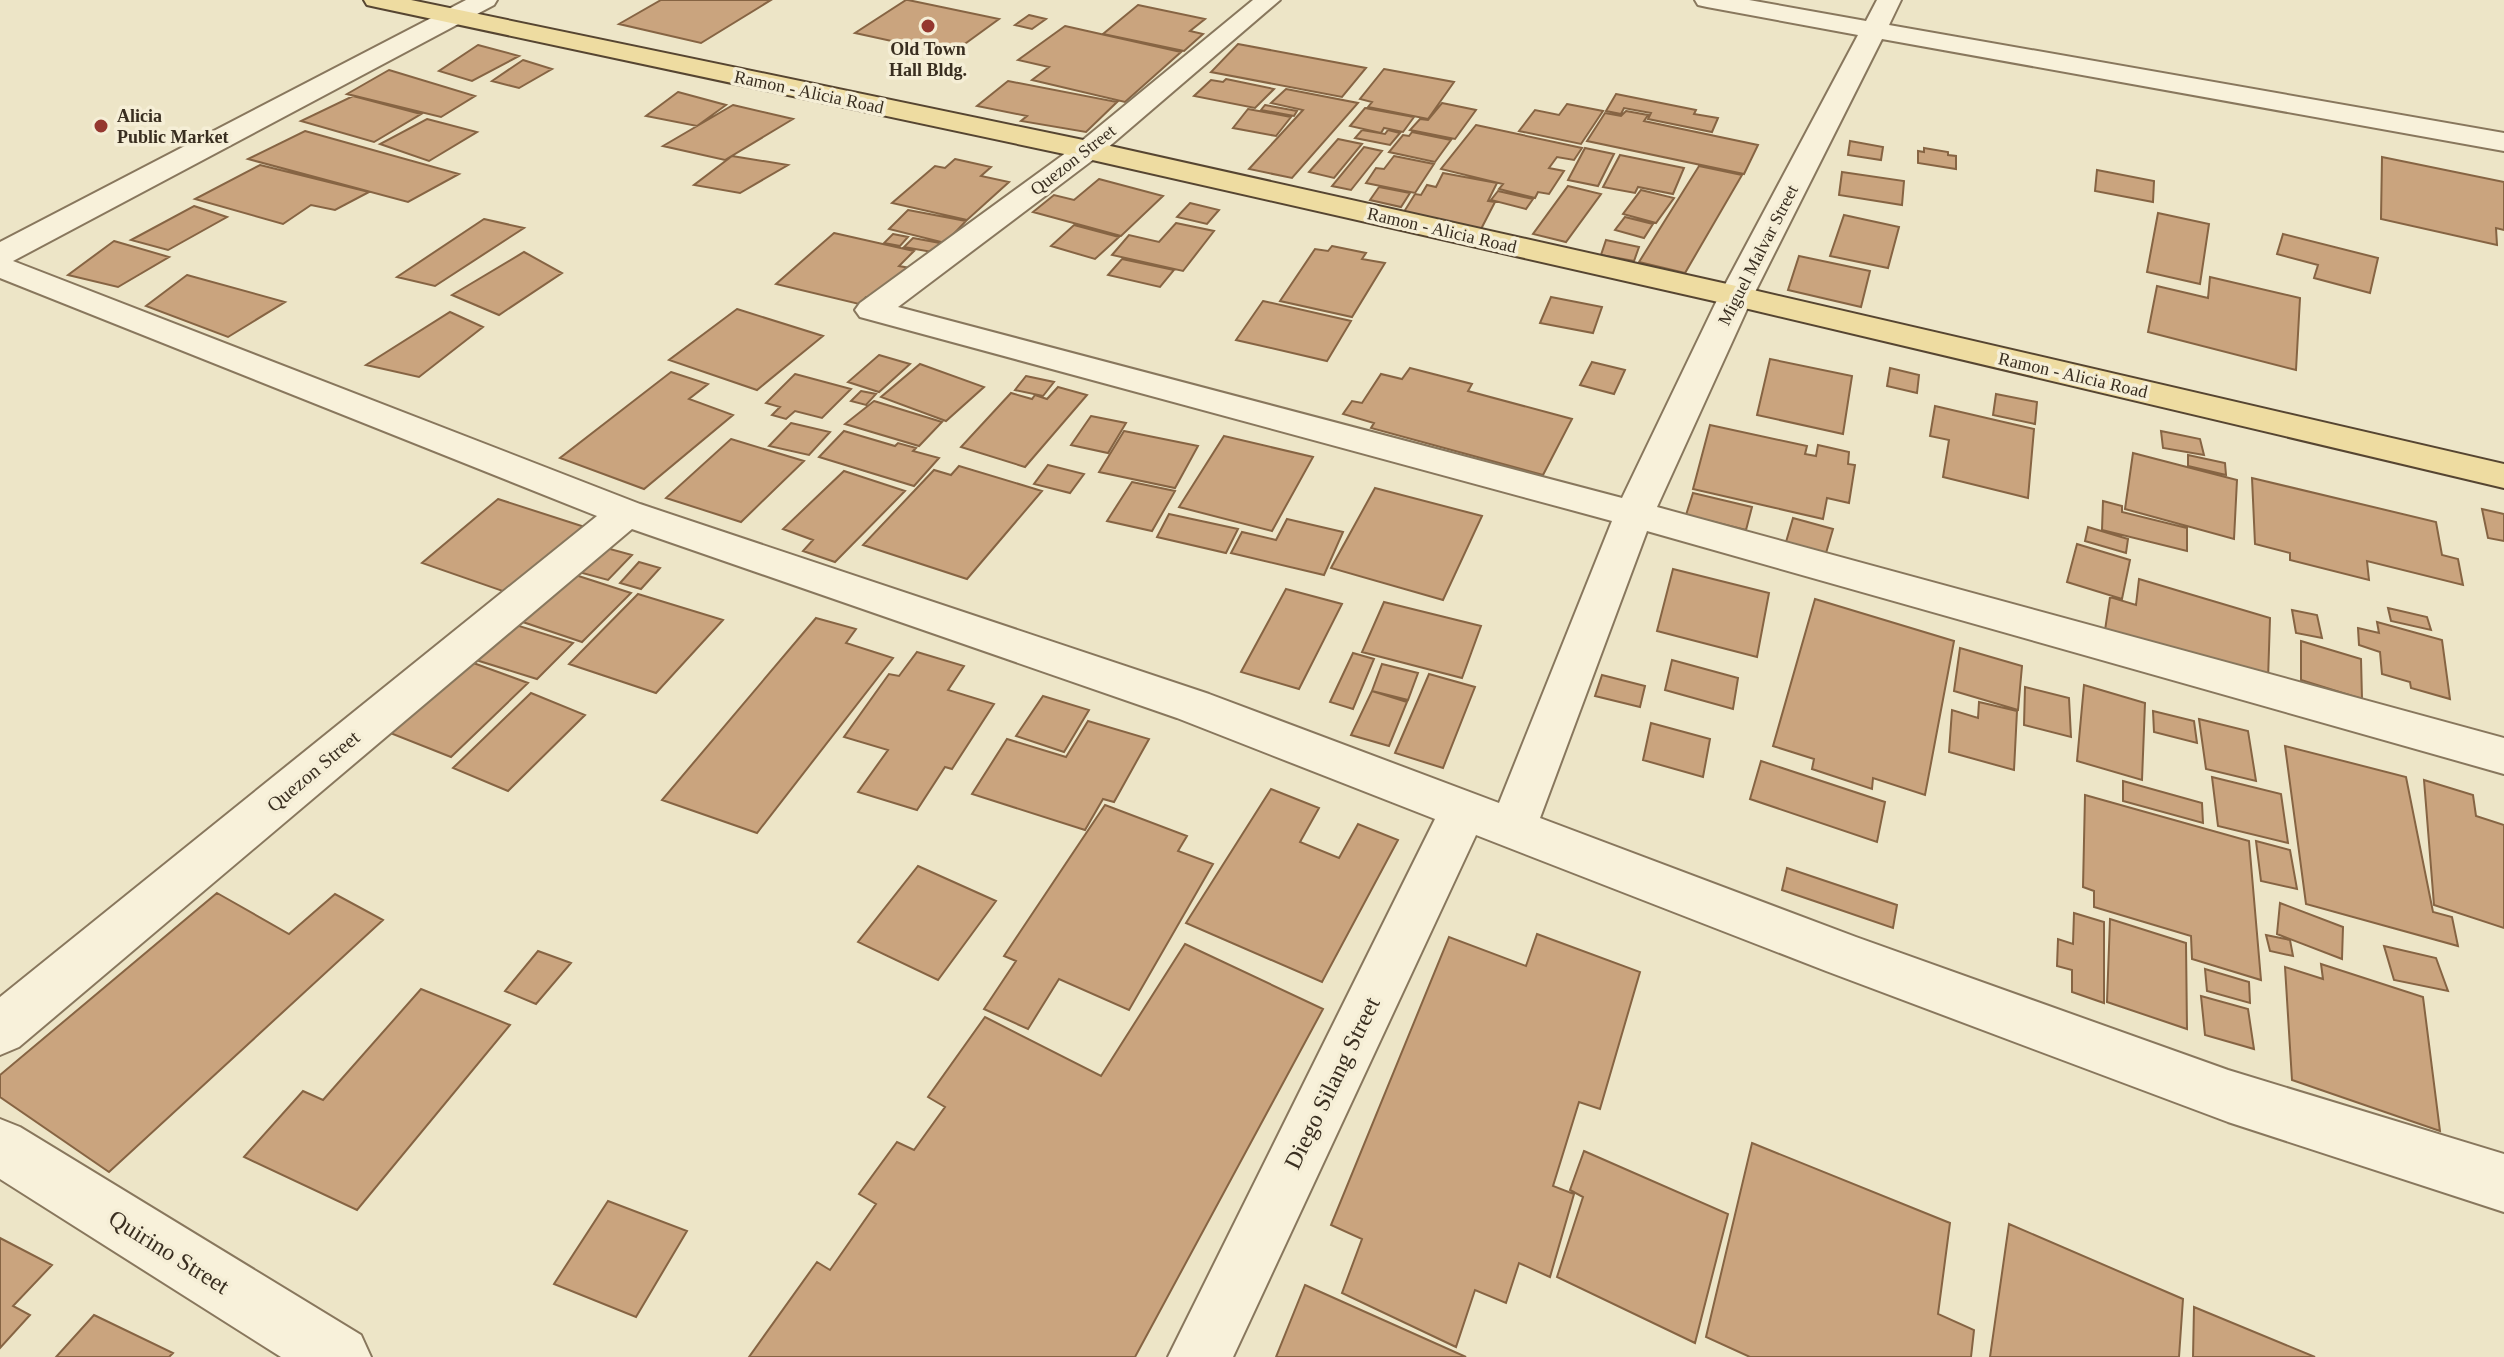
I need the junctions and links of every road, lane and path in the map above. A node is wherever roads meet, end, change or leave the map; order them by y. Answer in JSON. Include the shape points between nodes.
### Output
{"nodes":[{"id":1,"x":376,"y":0,"type":"edge"},
{"id":2,"x":485,"y":0,"type":"edge"},
{"id":3,"x":1268,"y":0,"type":"edge"},
{"id":4,"x":1707,"y":0,"type":"edge"},
{"id":5,"x":1889,"y":0,"type":"edge"},
{"id":6,"x":455,"y":17,"type":"junction"},
{"id":7,"x":1875,"y":30,"type":"junction"},
{"id":8,"x":2504,"y":142,"type":"edge"},
{"id":9,"x":1088,"y":150,"type":"junction"},
{"id":10,"x":0,"y":255,"type":"edge"},
{"id":11,"x":0,"y":267,"type":"edge"},
{"id":12,"x":1736,"y":296,"type":"junction"},
{"id":13,"x":2504,"y":476,"type":"edge"},
{"id":14,"x":626,"y":513,"type":"junction"},
{"id":15,"x":1634,"y":514,"type":"junction"},
{"id":16,"x":2504,"y":756,"type":"edge"},
{"id":17,"x":1488,"y":818,"type":"junction"},
{"id":18,"x":0,"y":1030,"type":"edge"},
{"id":19,"x":0,"y":1147,"type":"edge"},
{"id":20,"x":2504,"y":1183,"type":"edge"},
{"id":21,"x":339,"y":1357,"type":"edge"},
{"id":22,"x":1200,"y":1357,"type":"edge"}],
"edges":[{"from":1,"to":6,"type":"main road","name":"Ramon - Alicia Road"},
{"from":2,"to":6,"type":"street"},
{"from":3,"to":9,"type":"street","name":"Quezon Street"},
{"from":4,"to":7,"type":"street"},
{"from":5,"to":7,"type":"street","name":"Miguel Malvar Street"},
{"from":6,"to":9,"type":"main road","name":"Ramon - Alicia Road"},
{"from":6,"to":10,"type":"street"},
{"from":7,"to":8,"type":"street"},
{"from":7,"to":12,"type":"street","name":"Miguel Malvar Street"},
{"from":9,"to":12,"type":"main road","name":"Ramon - Alicia Road"},
{"from":9,"to":15,"type":"street","name":"Quezon Street","via":[[872,310]]},
{"from":11,"to":14,"type":"street"},
{"from":12,"to":13,"type":"main road","name":"Ramon - Alicia Road"},
{"from":12,"to":15,"type":"street","name":"Miguel Malvar Street"},
{"from":14,"to":17,"type":"street","via":[[1193,706]]},
{"from":14,"to":18,"type":"street","name":"Quezon Street"},
{"from":15,"to":16,"type":"street"},
{"from":15,"to":17,"type":"street","name":"Diego Silang Street"},
{"from":17,"to":20,"type":"street","via":[[2228,1096]]},
{"from":17,"to":22,"type":"street","name":"Diego Silang Street"},
{"from":19,"to":21,"type":"street","name":"Quirino Street"}]}
